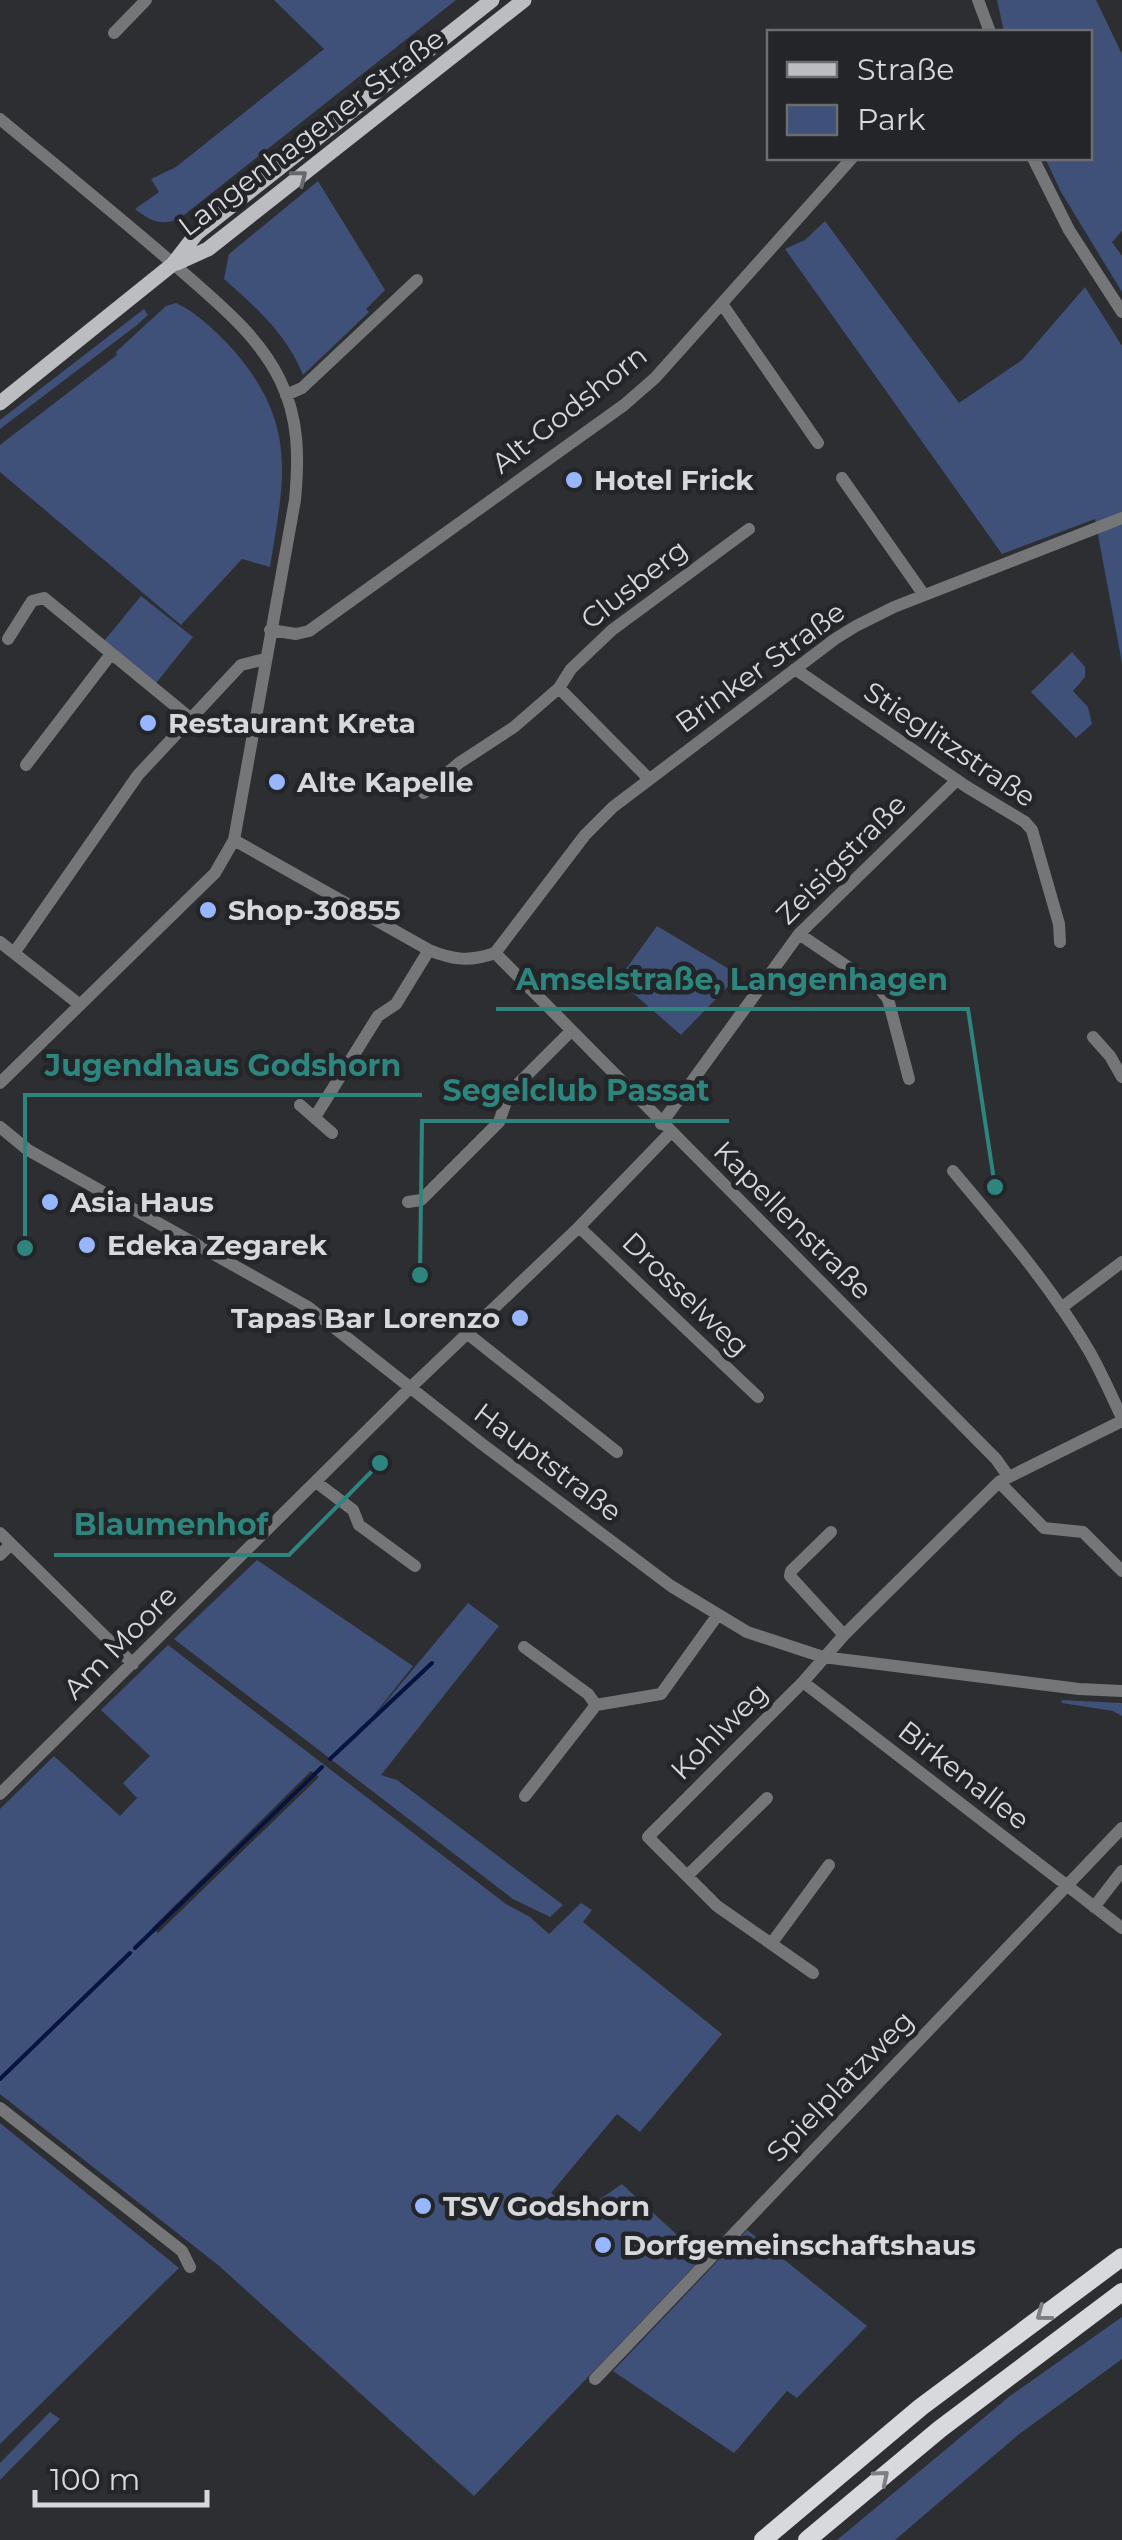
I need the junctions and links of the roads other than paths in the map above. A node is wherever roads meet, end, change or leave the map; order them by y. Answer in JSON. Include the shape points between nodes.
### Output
{"nodes":[{"id":1,"x":146,"y":0,"type":"edge"},
{"id":2,"x":492,"y":0,"type":"edge"},
{"id":3,"x":524,"y":0,"type":"edge"},
{"id":4,"x":978,"y":0,"type":"edge"},
{"id":5,"x":986,"y":0,"type":"edge"},
{"id":6,"x":989,"y":30,"type":"edge"},
{"id":7,"x":990,"y":30,"type":"edge"},
{"id":8,"x":114,"y":34,"type":"dead end"},
{"id":9,"x":0,"y":119,"type":"edge"},
{"id":10,"x":850,"y":160,"type":"edge"},
{"id":11,"x":1034,"y":160,"type":"edge"},
{"id":12,"x":173,"y":264,"type":"junction"},
{"id":13,"x":417,"y":280,"type":"dead end"},
{"id":14,"x":722,"y":304,"type":"junction"},
{"id":15,"x":1122,"y":312,"type":"edge"},
{"id":16,"x":286,"y":395,"type":"junction"},
{"id":17,"x":0,"y":403,"type":"edge"},
{"id":18,"x":818,"y":443,"type":"dead end"},
{"id":19,"x":842,"y":478,"type":"dead end"},
{"id":20,"x":1122,"y":518,"type":"edge"},
{"id":21,"x":749,"y":530,"type":"dead end"},
{"id":22,"x":924,"y":595,"type":"junction"},
{"id":23,"x":270,"y":630,"type":"junction"},
{"id":24,"x":8,"y":639,"type":"dead end"},
{"id":25,"x":112,"y":654,"type":"junction"},
{"id":26,"x":265,"y":660,"type":"junction"},
{"id":27,"x":795,"y":669,"type":"junction"},
{"id":28,"x":559,"y":688,"type":"junction"},
{"id":29,"x":190,"y":718,"type":"junction"},
{"id":30,"x":26,"y":766,"type":"dead end"},
{"id":31,"x":649,"y":778,"type":"junction"},
{"id":32,"x":957,"y":780,"type":"junction"},
{"id":33,"x":424,"y":793,"type":"dead end"},
{"id":34,"x":234,"y":840,"type":"junction"},
{"id":35,"x":798,"y":934,"type":"junction"},
{"id":36,"x":0,"y":942,"type":"edge"},
{"id":37,"x":1060,"y":942,"type":"dead end"},
{"id":38,"x":429,"y":950,"type":"junction"},
{"id":39,"x":14,"y":953,"type":"junction"},
{"id":40,"x":495,"y":953,"type":"junction"},
{"id":41,"x":80,"y":1005,"type":"junction"},
{"id":42,"x":570,"y":1032,"type":"junction"},
{"id":43,"x":1093,"y":1037,"type":"dead end"},
{"id":44,"x":1122,"y":1076,"type":"edge"},
{"id":45,"x":909,"y":1078,"type":"dead end"},
{"id":46,"x":0,"y":1083,"type":"edge"},
{"id":47,"x":300,"y":1105,"type":"dead end"},
{"id":48,"x":314,"y":1117,"type":"junction"},
{"id":49,"x":0,"y":1127,"type":"edge"},
{"id":50,"x":666,"y":1129,"type":"junction"},
{"id":51,"x":332,"y":1133,"type":"dead end"},
{"id":52,"x":954,"y":1171,"type":"dead end"},
{"id":53,"x":408,"y":1202,"type":"dead end"},
{"id":54,"x":579,"y":1226,"type":"junction"},
{"id":55,"x":1122,"y":1262,"type":"edge"},
{"id":56,"x":1061,"y":1308,"type":"junction"},
{"id":57,"x":468,"y":1334,"type":"junction"},
{"id":58,"x":410,"y":1388,"type":"junction"},
{"id":59,"x":758,"y":1398,"type":"dead end"},
{"id":60,"x":1121,"y":1424,"type":"edge"},
{"id":61,"x":617,"y":1452,"type":"dead end"},
{"id":62,"x":1003,"y":1479,"type":"junction"},
{"id":63,"x":316,"y":1482,"type":"junction"},
{"id":64,"x":830,"y":1532,"type":"dead end"},
{"id":65,"x":0,"y":1533,"type":"edge"},
{"id":66,"x":12,"y":1544,"type":"junction"},
{"id":67,"x":0,"y":1556,"type":"edge"},
{"id":68,"x":415,"y":1566,"type":"dead end"},
{"id":69,"x":1122,"y":1571,"type":"edge"},
{"id":70,"x":718,"y":1616,"type":"junction"},
{"id":71,"x":844,"y":1634,"type":"junction"},
{"id":72,"x":524,"y":1646,"type":"dead end"},
{"id":73,"x":823,"y":1657,"type":"junction"},
{"id":74,"x":133,"y":1664,"type":"junction"},
{"id":75,"x":802,"y":1682,"type":"junction"},
{"id":76,"x":1122,"y":1691,"type":"edge"},
{"id":77,"x":596,"y":1705,"type":"junction"},
{"id":78,"x":0,"y":1794,"type":"edge"},
{"id":79,"x":525,"y":1796,"type":"dead end"},
{"id":80,"x":767,"y":1798,"type":"dead end"},
{"id":81,"x":1122,"y":1828,"type":"edge"},
{"id":82,"x":830,"y":1865,"type":"dead end"},
{"id":83,"x":1122,"y":1871,"type":"edge"},
{"id":84,"x":687,"y":1876,"type":"junction"},
{"id":85,"x":1066,"y":1886,"type":"junction"},
{"id":86,"x":1094,"y":1907,"type":"junction"},
{"id":87,"x":1122,"y":1928,"type":"edge"},
{"id":88,"x":771,"y":1944,"type":"junction"},
{"id":89,"x":813,"y":1973,"type":"dead end"},
{"id":90,"x":0,"y":2108,"type":"edge"},
{"id":91,"x":1122,"y":2257,"type":"edge"},
{"id":92,"x":190,"y":2267,"type":"dead end"},
{"id":93,"x":1122,"y":2292,"type":"edge"},
{"id":94,"x":595,"y":2379,"type":"dead end"},
{"id":95,"x":763,"y":2540,"type":"edge"},
{"id":96,"x":807,"y":2540,"type":"edge"}],
"edges":[{"from":1,"to":8,"type":"street"},
{"from":2,"to":12,"type":"main road","name":"Langenhagener Straße","via":[[196,233]]},
{"from":12,"to":3,"type":"main road","name":"Langenhagener Straße","one_way":true,"via":[[208,250]]},
{"from":4,"to":6,"type":"street"},
{"from":5,"to":7,"type":"street"},
{"from":9,"to":12,"type":"street"},
{"from":10,"to":14,"type":"street","name":"Alt-Godshorn"},
{"from":11,"to":15,"type":"street"},
{"from":12,"to":16,"type":"street","via":[[259,346]]},
{"from":12,"to":17,"type":"main road","name":"Langenhagener Straße"},
{"from":13,"to":16,"type":"street","via":[[302,388]]},
{"from":14,"to":18,"type":"street"},
{"from":14,"to":23,"type":"street","name":"Alt-Godshorn","via":[[655,378],[533,471],[309,631]]},
{"from":16,"to":23,"type":"street","via":[[298,461]]},
{"from":19,"to":22,"type":"street"},
{"from":20,"to":22,"type":"street","name":"Brinker Straße"},
{"from":21,"to":28,"type":"street","name":"Clusberg","via":[[612,630]]},
{"from":22,"to":27,"type":"street","name":"Brinker Straße","via":[[835,638]]},
{"from":23,"to":26,"type":"street"},
{"from":24,"to":25,"type":"street","via":[[39,597]]},
{"from":25,"to":29,"type":"street"},
{"from":25,"to":30,"type":"street"},
{"from":26,"to":29,"type":"street","via":[[241,664]]},
{"from":26,"to":34,"type":"street"},
{"from":27,"to":31,"type":"street","name":"Brinker Straße"},
{"from":27,"to":32,"type":"street","name":"Stieglitzstraße"},
{"from":28,"to":31,"type":"street"},
{"from":28,"to":33,"type":"street","name":"Clusberg"},
{"from":29,"to":39,"type":"street","via":[[138,775]]},
{"from":31,"to":40,"type":"street","name":"Brinker Straße","via":[[585,834]]},
{"from":32,"to":35,"type":"street","name":"Zeisigstraße"},
{"from":32,"to":37,"type":"street","name":"Stieglitzstraße","via":[[1032,830]]},
{"from":34,"to":38,"type":"street"},
{"from":34,"to":41,"type":"street","via":[[215,873]]},
{"from":35,"to":45,"type":"street","via":[[888,998]]},
{"from":35,"to":50,"type":"street","name":"Zeisigstraße"},
{"from":36,"to":39,"type":"street"},
{"from":38,"to":40,"type":"street","via":[[451,959]]},
{"from":38,"to":48,"type":"street"},
{"from":39,"to":41,"type":"street"},
{"from":40,"to":42,"type":"street","name":"Kapellenstraße"},
{"from":41,"to":46,"type":"street"},
{"from":42,"to":50,"type":"street","name":"Kapellenstraße"},
{"from":42,"to":53,"type":"street","via":[[509,1093],[499,1122],[421,1200]]},
{"from":43,"to":44,"type":"street"},
{"from":47,"to":48,"type":"street"},
{"from":48,"to":51,"type":"street"},
{"from":49,"to":58,"type":"street","name":"Hauptstraße","via":[[28,1150],[308,1307]]},
{"from":50,"to":54,"type":"street","name":"Am Moore"},
{"from":50,"to":62,"type":"street","name":"Kapellenstraße","via":[[996,1459]]},
{"from":52,"to":56,"type":"street"},
{"from":54,"to":57,"type":"street","name":"Am Moore"},
{"from":54,"to":59,"type":"street","name":"Drosselweg"},
{"from":55,"to":56,"type":"street"},
{"from":56,"to":60,"type":"street","via":[[1094,1360]]},
{"from":57,"to":58,"type":"street","name":"Am Moore"},
{"from":57,"to":61,"type":"street"},
{"from":58,"to":63,"type":"street","name":"Am Moore"},
{"from":58,"to":70,"type":"street","name":"Hauptstraße"},
{"from":60,"to":62,"type":"street","name":"Kohlweg"},
{"from":62,"to":69,"type":"street","name":"Kapellenstraße","via":[[1044,1528],[1083,1532]]},
{"from":62,"to":71,"type":"street","name":"Kohlweg"},
{"from":63,"to":68,"type":"street"},
{"from":63,"to":74,"type":"street","name":"Am Moore"},
{"from":64,"to":71,"type":"street","via":[[790,1576]]},
{"from":65,"to":66,"type":"street"},
{"from":66,"to":67,"type":"street"},
{"from":66,"to":74,"type":"street"},
{"from":70,"to":73,"type":"street","name":"Hauptstraße","via":[[770,1642]]},
{"from":70,"to":77,"type":"street","via":[[660,1694]]},
{"from":71,"to":73,"type":"street","name":"Kohlweg"},
{"from":72,"to":77,"type":"street"},
{"from":73,"to":75,"type":"street","name":"Kohlweg"},
{"from":73,"to":76,"type":"street","name":"Hauptstraße"},
{"from":74,"to":78,"type":"street","name":"Am Moore"},
{"from":75,"to":84,"type":"street","name":"Kohlweg","via":[[648,1837]]},
{"from":75,"to":85,"type":"street","name":"Birkenallee"},
{"from":77,"to":79,"type":"street"},
{"from":80,"to":84,"type":"street"},
{"from":81,"to":85,"type":"street","name":"Spielplatzweg"},
{"from":82,"to":88,"type":"street"},
{"from":83,"to":86,"type":"street"},
{"from":84,"to":88,"type":"street"},
{"from":85,"to":86,"type":"street","name":"Birkenallee"},
{"from":85,"to":94,"type":"street","name":"Spielplatzweg"},
{"from":86,"to":87,"type":"street","name":"Birkenallee"},
{"from":88,"to":89,"type":"street"},
{"from":90,"to":92,"type":"street","via":[[182,2252]]},
{"from":91,"to":95,"type":"highway","one_way":true,"via":[[921,2408]]},
{"from":96,"to":93,"type":"highway","one_way":true}]}
